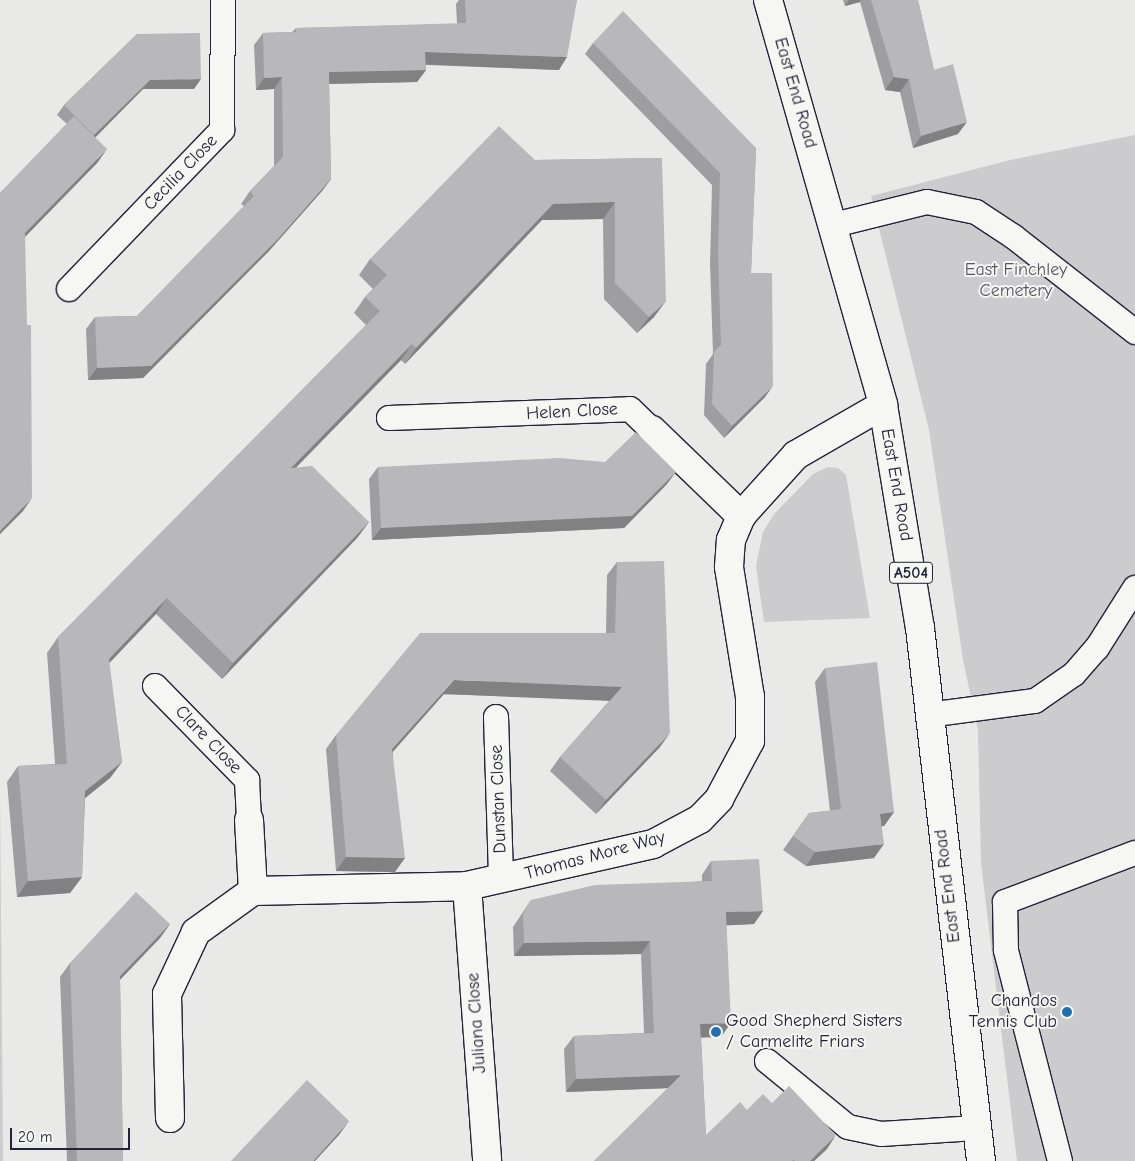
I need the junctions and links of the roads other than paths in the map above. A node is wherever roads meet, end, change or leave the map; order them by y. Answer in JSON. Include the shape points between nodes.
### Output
{"nodes":[{"id":1,"x":223,"y":0,"type":"edge"},
{"id":2,"x":768,"y":0,"type":"edge"},
{"id":3,"x":834,"y":225,"type":"junction"},
{"id":4,"x":70,"y":289,"type":"dead end"},
{"id":5,"x":1135,"y":332,"type":"edge"},
{"id":6,"x":883,"y":405,"type":"junction"},
{"id":7,"x":390,"y":418,"type":"dead end"},
{"id":8,"x":652,"y":430,"type":"joint"},
{"id":9,"x":741,"y":516,"type":"junction"},
{"id":10,"x":1135,"y":588,"type":"edge"},
{"id":11,"x":155,"y":686,"type":"dead end"},
{"id":12,"x":928,"y":715,"type":"junction"},
{"id":13,"x":496,"y":717,"type":"dead end"},
{"id":14,"x":249,"y":820,"type":"joint"},
{"id":15,"x":1135,"y":853,"type":"edge"},
{"id":16,"x":501,"y":880,"type":"junction"},
{"id":17,"x":467,"y":886,"type":"junction"},
{"id":18,"x":253,"y":891,"type":"junction"},
{"id":19,"x":767,"y":1061,"type":"dead end"},
{"id":20,"x":170,"y":1118,"type":"dead end"},
{"id":21,"x":976,"y":1128,"type":"junction"},
{"id":22,"x":487,"y":1161,"type":"edge"},
{"id":23,"x":981,"y":1161,"type":"edge"},
{"id":24,"x":1060,"y":1161,"type":"edge"}],
"edges":[{"from":1,"to":4,"type":"lane","name":"Cecilia Close","via":[[222,130]]},
{"from":2,"to":3,"type":"street","name":"East End Road","number":"A504"},
{"from":3,"to":5,"type":"lane","via":[[927,202],[976,212],[1014,237]]},
{"from":3,"to":6,"type":"street","name":"East End Road","number":"A504"},
{"from":6,"to":9,"type":"street","name":"Thomas More Way","via":[[796,455]]},
{"from":6,"to":12,"type":"street","name":"East End Road","number":"A504","via":[[920,628]]},
{"from":7,"to":8,"type":"lane","name":"Helen Close","via":[[630,410]]},
{"from":8,"to":9,"type":"street","name":"Helen Close"},
{"from":9,"to":16,"type":"street","name":"Thomas More Way","via":[[731,540],[729,567],[750,697],[750,741],[719,799],[700,819],[653,844]]},
{"from":10,"to":12,"type":"lane","via":[[1097,648],[1074,674],[1035,701]]},
{"from":11,"to":14,"type":"lane","name":"Clare Close","via":[[246,780]]},
{"from":12,"to":21,"type":"street","name":"East End Road","number":"A504"},
{"from":13,"to":16,"type":"lane","name":"Dunstan Close"},
{"from":14,"to":18,"type":"street","name":"Clare Close"},
{"from":15,"to":24,"type":"lane","via":[[1005,902],[1006,950]]},
{"from":16,"to":17,"type":"street","name":"Thomas More Way"},
{"from":17,"to":18,"type":"street","name":"Thomas More Way"},
{"from":17,"to":22,"type":"street","name":"Juliana Close"},
{"from":18,"to":20,"type":"street","via":[[196,932],[167,994]]},
{"from":19,"to":21,"type":"lane","via":[[848,1127],[881,1134]]},
{"from":21,"to":23,"type":"street","name":"East End Road","number":"A504"}]}
